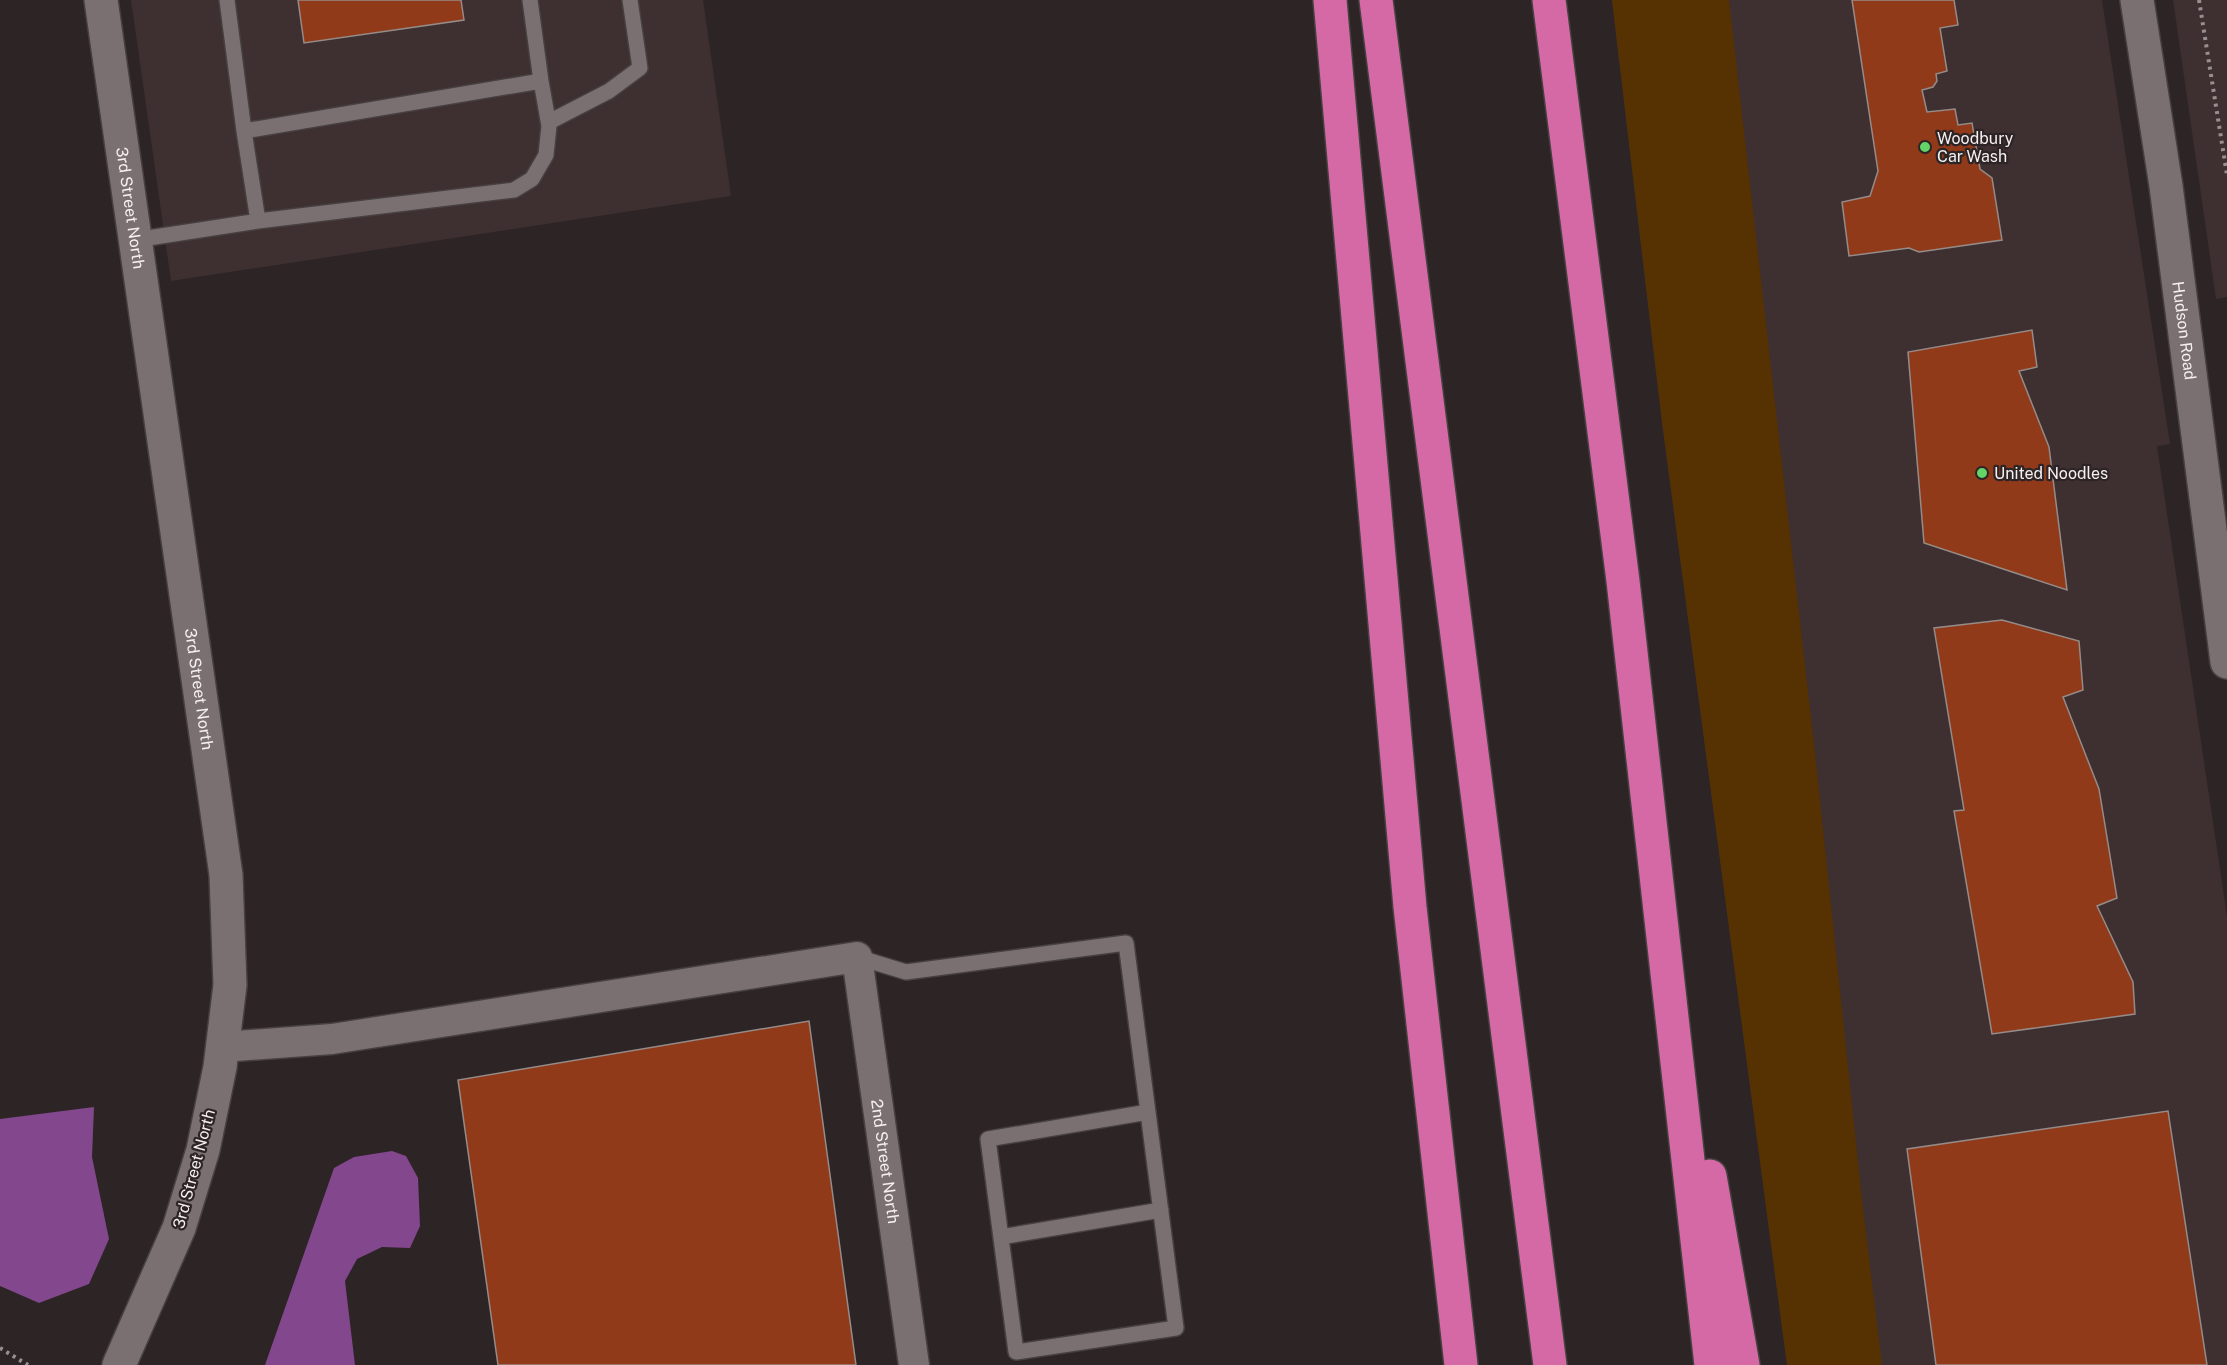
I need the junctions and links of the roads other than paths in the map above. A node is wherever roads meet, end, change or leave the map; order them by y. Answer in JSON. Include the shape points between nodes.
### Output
{"nodes":[{"id":1,"x":101,"y":0,"type":"edge"},
{"id":2,"x":227,"y":0,"type":"edge"},
{"id":3,"x":530,"y":0,"type":"edge"},
{"id":4,"x":630,"y":0,"type":"edge"},
{"id":5,"x":1330,"y":0,"type":"edge"},
{"id":6,"x":1376,"y":0,"type":"edge"},
{"id":7,"x":1549,"y":0,"type":"edge"},
{"id":8,"x":2137,"y":0,"type":"edge"},
{"id":9,"x":541,"y":81,"type":"junction"},
{"id":10,"x":549,"y":123,"type":"junction"},
{"id":11,"x":244,"y":131,"type":"junction"},
{"id":12,"x":258,"y":221,"type":"junction"},
{"id":13,"x":135,"y":240,"type":"junction"},
{"id":14,"x":2227,"y":662,"type":"edge"},
{"id":15,"x":1653,"y":849,"type":"junction"},
{"id":16,"x":857,"y":957,"type":"junction"},
{"id":17,"x":222,"y":1047,"type":"junction"},
{"id":18,"x":1148,"y":1112,"type":"junction"},
{"id":19,"x":1161,"y":1210,"type":"junction"},
{"id":20,"x":1001,"y":1237,"type":"junction"},
{"id":21,"x":119,"y":1365,"type":"edge"},
{"id":22,"x":914,"y":1365,"type":"edge"},
{"id":23,"x":1461,"y":1365,"type":"edge"},
{"id":24,"x":1550,"y":1365,"type":"edge"},
{"id":25,"x":1711,"y":1365,"type":"edge"},
{"id":26,"x":1743,"y":1365,"type":"edge"}],
"edges":[{"from":1,"to":13,"type":"street","name":"3rd Street North"},
{"from":2,"to":11,"type":"lane"},
{"from":3,"to":9,"type":"lane"},
{"from":4,"to":10,"type":"lane","via":[[640,68],[609,91]]},
{"from":5,"to":23,"type":"highway","via":[[1410,907]]},
{"from":6,"to":24,"type":"highway"},
{"from":7,"to":15,"type":"highway"},
{"from":8,"to":14,"type":"street","name":"Hudson Road","via":[[2166,186]]},
{"from":9,"to":10,"type":"lane"},
{"from":9,"to":11,"type":"lane"},
{"from":10,"to":12,"type":"lane","via":[[546,155],[532,179],[514,190]]},
{"from":11,"to":12,"type":"lane"},
{"from":12,"to":13,"type":"lane"},
{"from":13,"to":17,"type":"street","name":"3rd Street North","via":[[226,875],[230,985]]},
{"from":15,"to":25,"type":"highway"},
{"from":15,"to":26,"type":"highway"},
{"from":16,"to":17,"type":"street","via":[[332,1040]]},
{"from":16,"to":18,"type":"lane","via":[[906,972],[1126,943]]},
{"from":16,"to":22,"type":"street","name":"2nd Street North"},
{"from":17,"to":21,"type":"street","name":"3rd Street North","via":[[203,1150],[179,1228]]},
{"from":18,"to":19,"type":"lane"},
{"from":18,"to":20,"type":"lane","via":[[988,1139]]},
{"from":19,"to":20,"type":"lane"},
{"from":19,"to":20,"type":"lane","via":[[1176,1328],[1016,1352]]}]}
